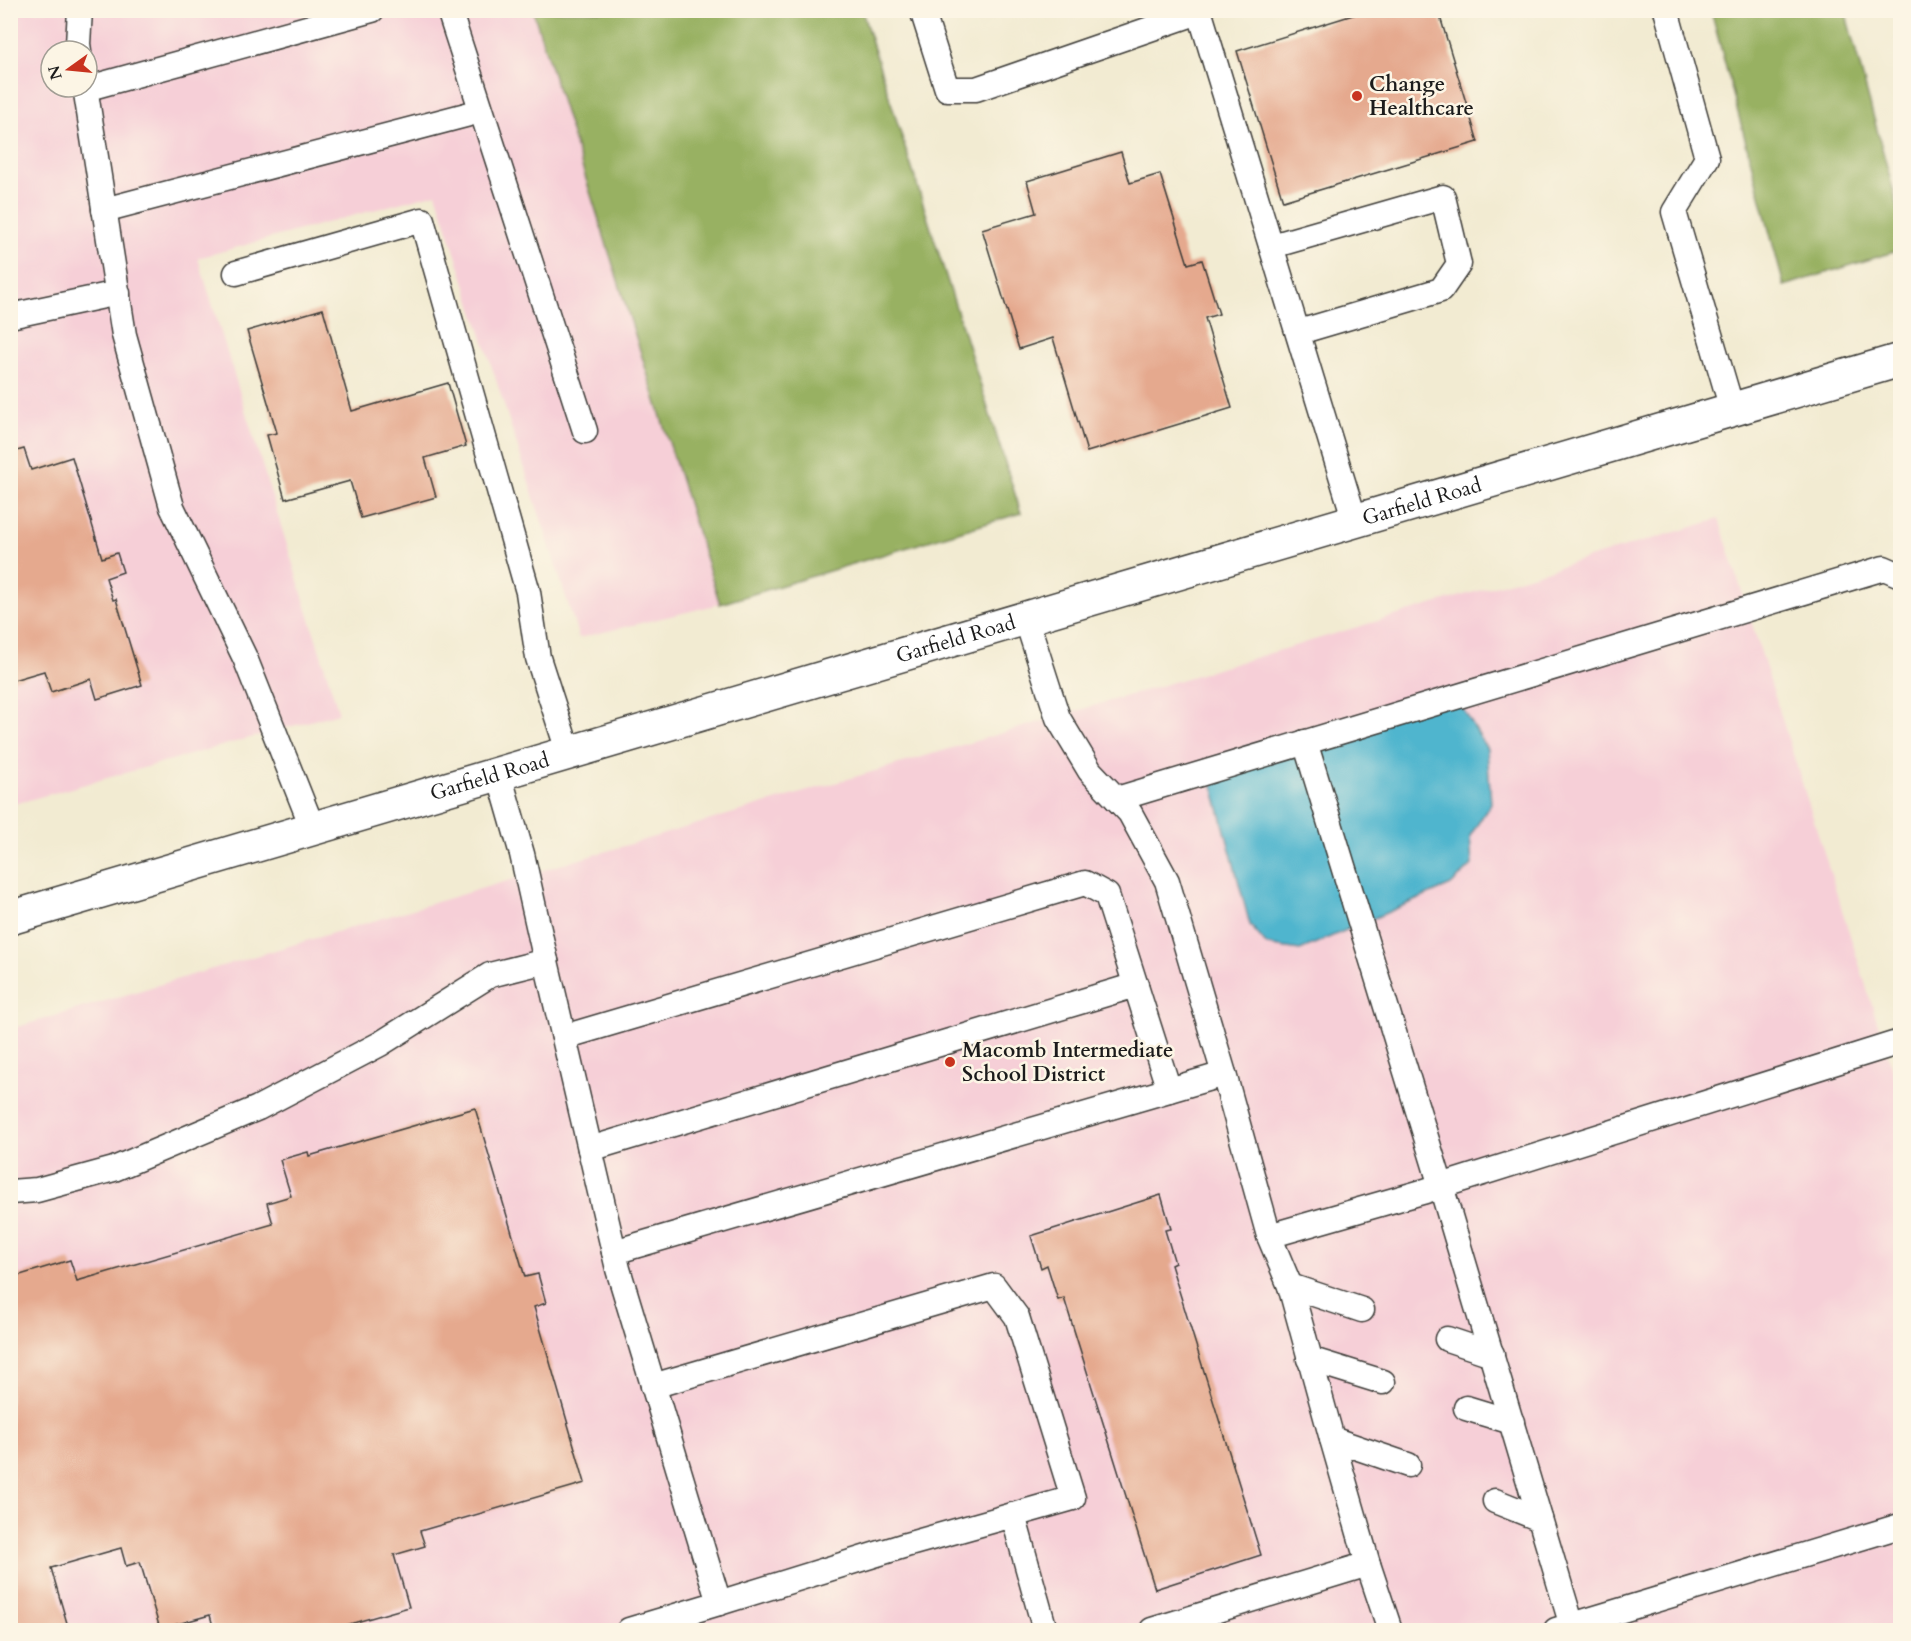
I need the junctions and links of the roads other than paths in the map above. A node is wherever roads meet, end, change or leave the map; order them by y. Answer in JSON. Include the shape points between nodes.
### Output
{"nodes":[{"id":1,"x":80,"y":10,"type":"edge"},
{"id":2,"x":372,"y":10,"type":"edge"},
{"id":3,"x":449,"y":10,"type":"edge"},
{"id":4,"x":922,"y":10,"type":"edge"},
{"id":5,"x":1666,"y":10,"type":"edge"},
{"id":6,"x":1199,"y":11,"type":"edge"},
{"id":7,"x":78,"y":39,"type":"edge"},
{"id":8,"x":99,"y":84,"type":"edge"},
{"id":9,"x":87,"y":99,"type":"edge"},
{"id":10,"x":482,"y":111,"type":"junction"},
{"id":11,"x":104,"y":210,"type":"junction"},
{"id":12,"x":1272,"y":246,"type":"junction"},
{"id":13,"x":236,"y":273,"type":"dead end"},
{"id":14,"x":118,"y":293,"type":"junction"},
{"id":15,"x":10,"y":316,"type":"edge"},
{"id":16,"x":1299,"y":332,"type":"junction"},
{"id":17,"x":1900,"y":360,"type":"edge"},
{"id":18,"x":1732,"y":409,"type":"junction"},
{"id":19,"x":585,"y":431,"type":"dead end"},
{"id":20,"x":1355,"y":521,"type":"junction"},
{"id":21,"x":1900,"y":575,"type":"edge"},
{"id":22,"x":1026,"y":618,"type":"junction"},
{"id":23,"x":1305,"y":742,"type":"junction"},
{"id":24,"x":569,"y":754,"type":"junction"},
{"id":25,"x":500,"y":774,"type":"junction"},
{"id":26,"x":1117,"y":799,"type":"junction"},
{"id":27,"x":314,"y":829,"type":"junction"},
{"id":28,"x":10,"y":918,"type":"edge"},
{"id":29,"x":546,"y":962,"type":"junction"},
{"id":30,"x":1136,"y":985,"type":"junction"},
{"id":31,"x":564,"y":1037,"type":"junction"},
{"id":32,"x":1900,"y":1042,"type":"edge"},
{"id":33,"x":1224,"y":1074,"type":"junction"},
{"id":34,"x":1169,"y":1090,"type":"junction"},
{"id":35,"x":590,"y":1149,"type":"junction"},
{"id":36,"x":1441,"y":1186,"type":"junction"},
{"id":37,"x":10,"y":1192,"type":"edge"},
{"id":38,"x":1269,"y":1236,"type":"junction"},
{"id":39,"x":614,"y":1252,"type":"junction"},
{"id":40,"x":1290,"y":1286,"type":"junction"},
{"id":41,"x":1362,"y":1310,"type":"dead end"},
{"id":42,"x":1447,"y":1339,"type":"dead end"},
{"id":43,"x":1491,"y":1354,"type":"junction"},
{"id":44,"x":1309,"y":1359,"type":"junction"},
{"id":45,"x":1383,"y":1382,"type":"dead end"},
{"id":46,"x":653,"y":1386,"type":"junction"},
{"id":47,"x":1466,"y":1408,"type":"dead end"},
{"id":48,"x":1512,"y":1422,"type":"junction"},
{"id":49,"x":1332,"y":1439,"type":"junction"},
{"id":50,"x":1408,"y":1465,"type":"dead end"},
{"id":51,"x":1495,"y":1501,"type":"dead end"},
{"id":52,"x":1013,"y":1515,"type":"junction"},
{"id":53,"x":1540,"y":1519,"type":"junction"},
{"id":54,"x":1900,"y":1526,"type":"edge"},
{"id":55,"x":1368,"y":1564,"type":"junction"},
{"id":56,"x":719,"y":1603,"type":"junction"},
{"id":57,"x":1564,"y":1628,"type":"edge"},
{"id":58,"x":629,"y":1630,"type":"edge"},
{"id":59,"x":1046,"y":1630,"type":"edge"},
{"id":60,"x":1152,"y":1630,"type":"edge"},
{"id":61,"x":1390,"y":1630,"type":"edge"}],
"edges":[{"from":1,"to":7,"type":"lane"},
{"from":2,"to":8,"type":"lane"},
{"from":3,"to":10,"type":"lane"},
{"from":4,"to":6,"type":"lane","via":[[947,89],[976,90]]},
{"from":5,"to":18,"type":"lane","via":[[1707,158],[1674,212]]},
{"from":6,"to":12,"type":"lane"},
{"from":9,"to":11,"type":"lane"},
{"from":10,"to":11,"type":"lane"},
{"from":10,"to":19,"type":"lane"},
{"from":11,"to":14,"type":"lane"},
{"from":12,"to":16,"type":"lane"},
{"from":12,"to":16,"type":"lane","via":[[1443,197],[1459,264],[1441,290]]},
{"from":13,"to":24,"type":"lane","via":[[422,220],[528,592],[538,658]]},
{"from":14,"to":15,"type":"lane"},
{"from":14,"to":27,"type":"lane","via":[[124,336],[172,507],[245,658]]},
{"from":16,"to":20,"type":"lane"},
{"from":17,"to":18,"type":"main road","name":"Garfield Road"},
{"from":18,"to":20,"type":"main road","name":"Garfield Road"},
{"from":20,"to":22,"type":"main road","name":"Garfield Road"},
{"from":21,"to":23,"type":"lane","via":[[1884,568]]},
{"from":22,"to":24,"type":"main road","name":"Garfield Road"},
{"from":22,"to":26,"type":"lane","via":[[1058,718],[1090,771]]},
{"from":23,"to":26,"type":"lane"},
{"from":23,"to":36,"type":"lane"},
{"from":24,"to":25,"type":"main road","name":"Garfield Road"},
{"from":25,"to":27,"type":"main road","name":"Garfield Road"},
{"from":25,"to":29,"type":"lane"},
{"from":26,"to":33,"type":"lane","via":[[1130,813],[1167,881]]},
{"from":27,"to":28,"type":"main road","name":"Garfield Road"},
{"from":29,"to":31,"type":"lane"},
{"from":29,"to":37,"type":"lane","via":[[490,975],[380,1044],[258,1108],[114,1169],[37,1190]]},
{"from":30,"to":31,"type":"lane","via":[[1107,895],[1085,883]]},
{"from":30,"to":34,"type":"lane"},
{"from":30,"to":35,"type":"lane"},
{"from":31,"to":35,"type":"lane"},
{"from":32,"to":36,"type":"lane"},
{"from":33,"to":34,"type":"lane"},
{"from":33,"to":38,"type":"lane"},
{"from":34,"to":39,"type":"lane"},
{"from":35,"to":39,"type":"lane"},
{"from":36,"to":38,"type":"lane"},
{"from":36,"to":43,"type":"lane"},
{"from":38,"to":40,"type":"lane"},
{"from":39,"to":46,"type":"lane"},
{"from":40,"to":41,"type":"lane"},
{"from":40,"to":44,"type":"lane"},
{"from":42,"to":43,"type":"lane"},
{"from":43,"to":48,"type":"lane"},
{"from":44,"to":45,"type":"lane"},
{"from":44,"to":49,"type":"lane"},
{"from":46,"to":52,"type":"lane","via":[[994,1286],[1017,1317],[1073,1498]]},
{"from":46,"to":56,"type":"lane"},
{"from":47,"to":48,"type":"lane"},
{"from":48,"to":53,"type":"lane"},
{"from":49,"to":50,"type":"lane"},
{"from":49,"to":55,"type":"lane"},
{"from":51,"to":53,"type":"lane"},
{"from":52,"to":56,"type":"lane"},
{"from":52,"to":59,"type":"lane"},
{"from":53,"to":57,"type":"lane"},
{"from":54,"to":57,"type":"lane"},
{"from":55,"to":60,"type":"lane"},
{"from":55,"to":61,"type":"lane"},
{"from":56,"to":58,"type":"lane"}]}
